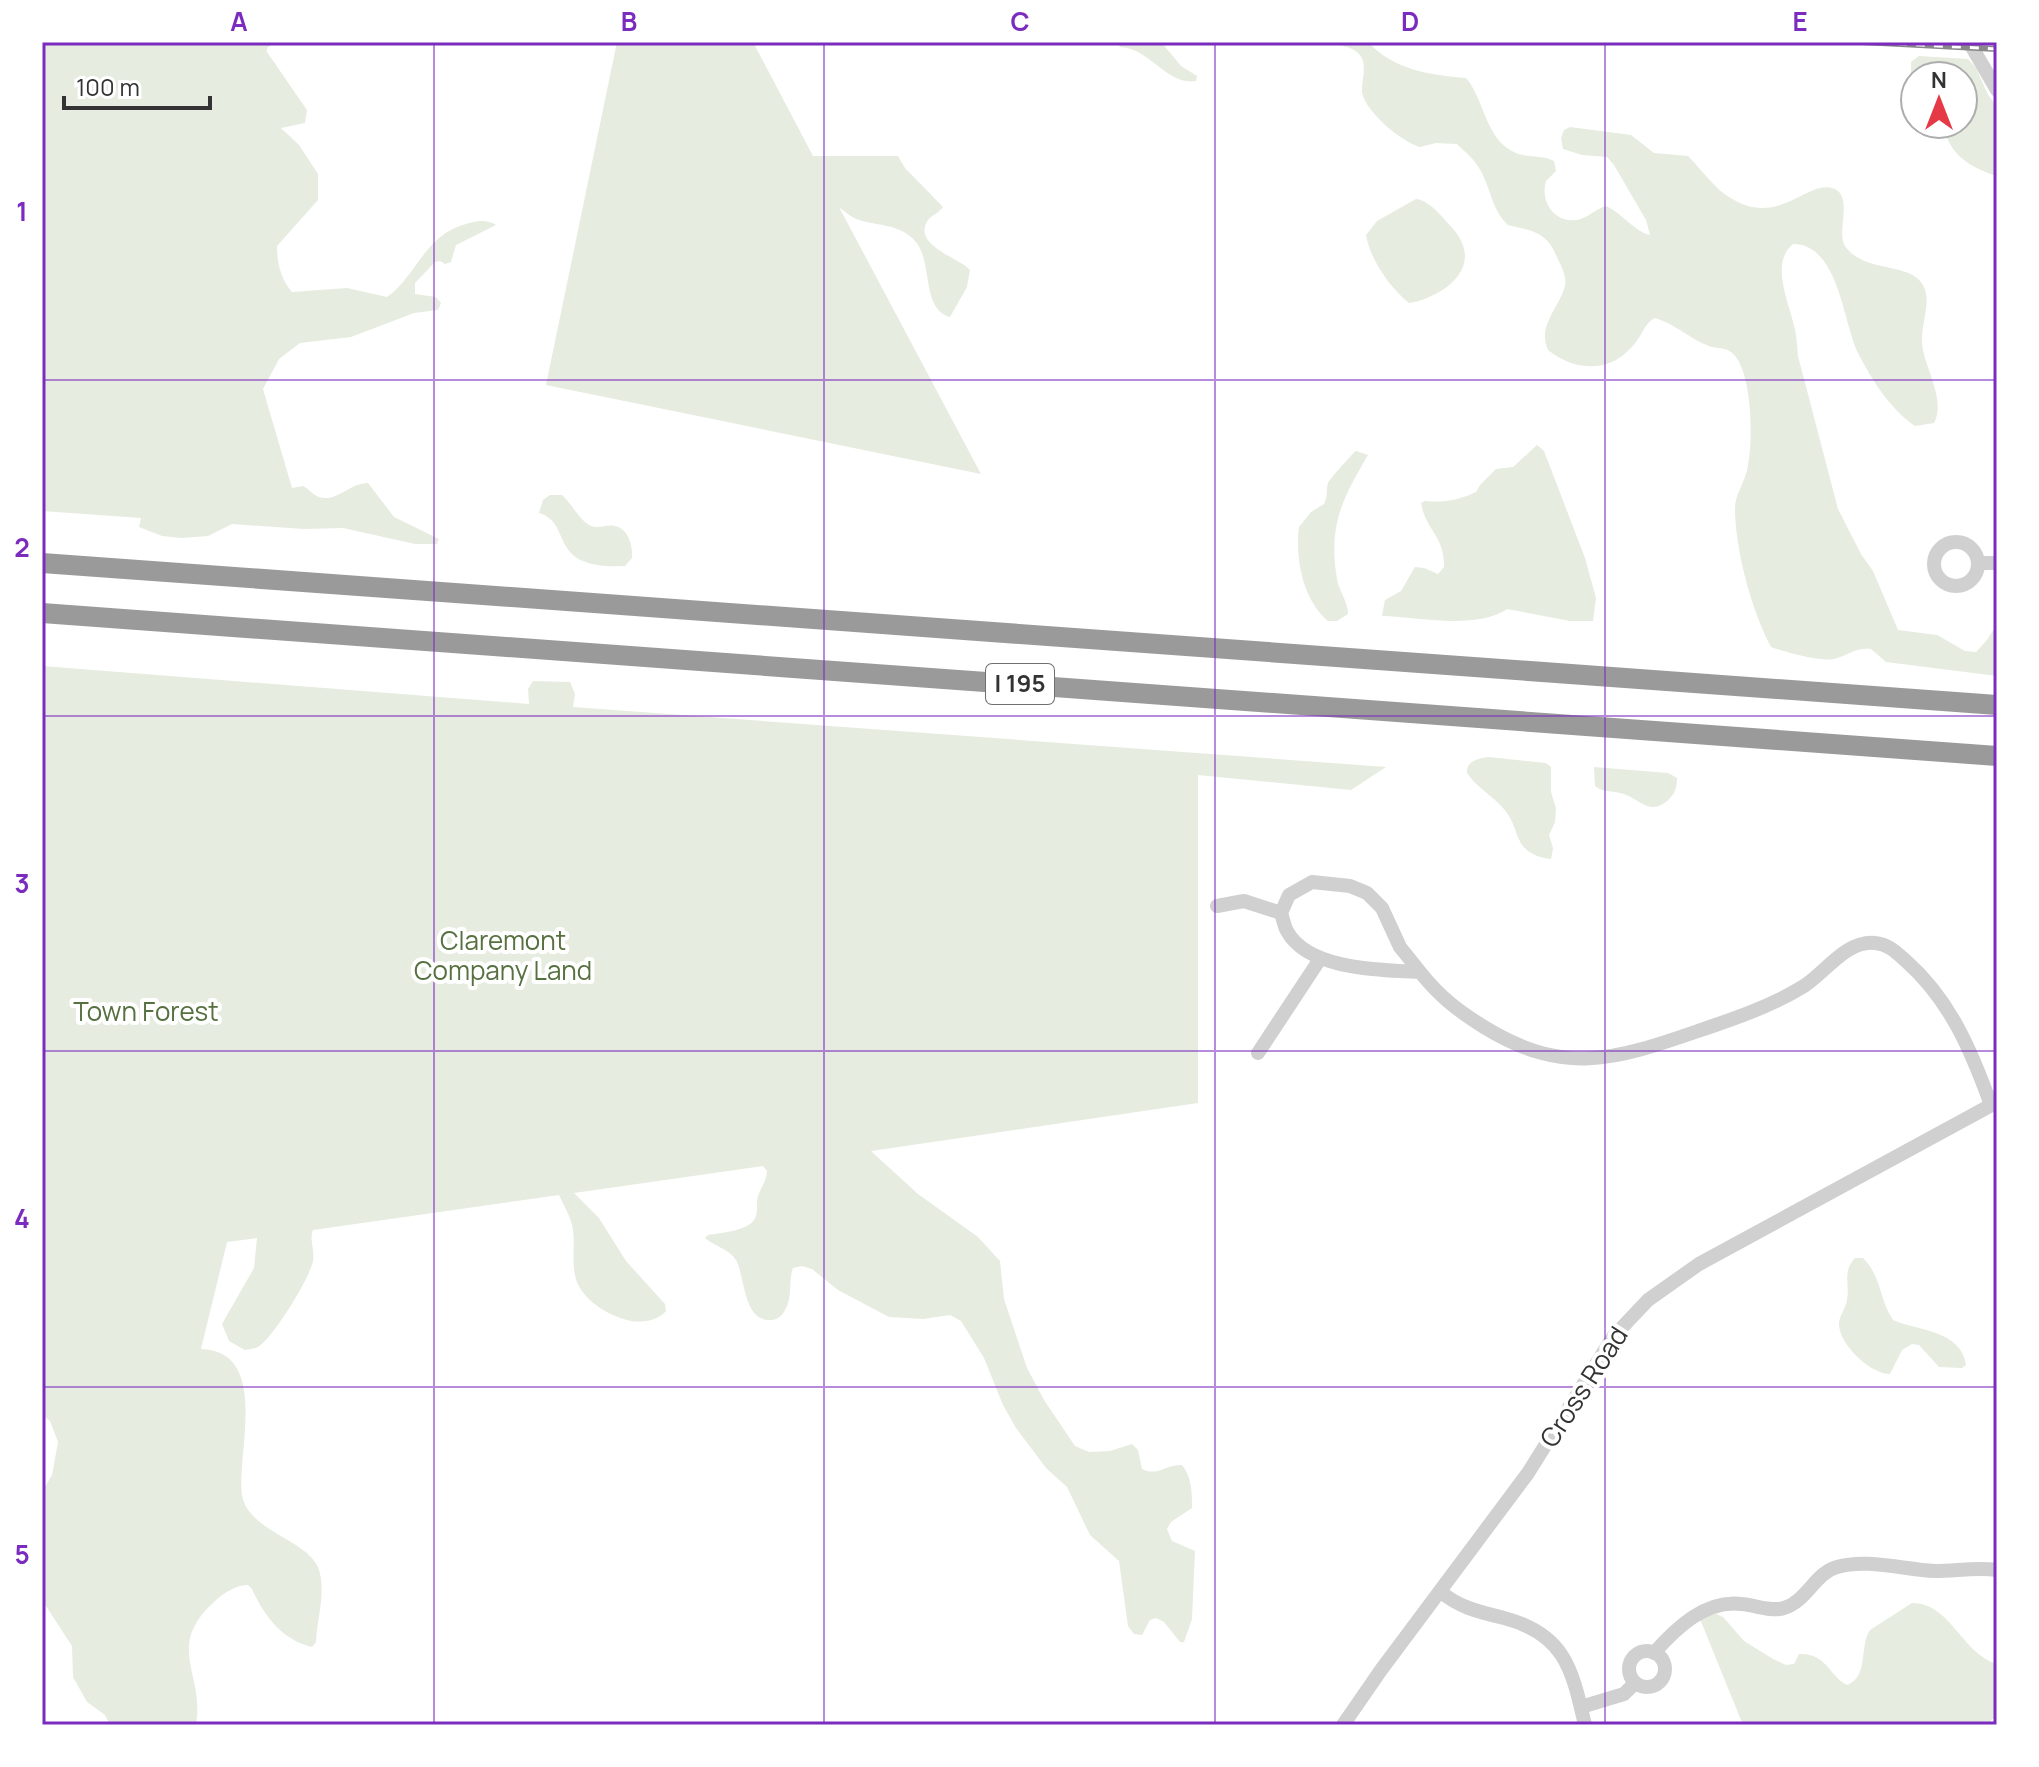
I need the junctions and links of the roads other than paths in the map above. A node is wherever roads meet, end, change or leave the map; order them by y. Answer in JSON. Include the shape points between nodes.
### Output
{"nodes":[{"id":1,"x":1969,"y":42,"type":"edge"},
{"id":2,"x":1997,"y":90,"type":"edge"},
{"id":3,"x":42,"y":563,"type":"edge"},
{"id":4,"x":1978,"y":563,"type":"dead end"},
{"id":5,"x":1997,"y":563,"type":"edge"},
{"id":6,"x":42,"y":613,"type":"edge"},
{"id":7,"x":1997,"y":705,"type":"edge"},
{"id":8,"x":1997,"y":756,"type":"edge"},
{"id":9,"x":1217,"y":906,"type":"dead end"},
{"id":10,"x":1281,"y":913,"type":"junction"},
{"id":11,"x":1320,"y":959,"type":"junction"},
{"id":12,"x":1420,"y":972,"type":"junction"},
{"id":13,"x":1258,"y":1053,"type":"dead end"},
{"id":14,"x":1994,"y":1103,"type":"edge"},
{"id":15,"x":1997,"y":1570,"type":"edge"},
{"id":16,"x":1441,"y":1592,"type":"junction"},
{"id":17,"x":1654,"y":1653,"type":"junction"},
{"id":18,"x":1635,"y":1683,"type":"junction"},
{"id":19,"x":1581,"y":1707,"type":"junction"},
{"id":20,"x":1343,"y":1725,"type":"edge"},
{"id":21,"x":1585,"y":1725,"type":"edge"}],
"edges":[{"from":1,"to":2,"type":"street"},
{"from":3,"to":7,"type":"highway","number":"I 195"},
{"from":4,"to":5,"type":"street"},
{"from":6,"to":8,"type":"highway","number":"I 195"},
{"from":9,"to":10,"type":"street","via":[[1244,901]]},
{"from":10,"to":11,"type":"street","via":[[1287,932]]},
{"from":10,"to":12,"type":"street","via":[[1289,895],[1312,882],[1367,893],[1382,908],[1400,947]]},
{"from":11,"to":12,"type":"street","via":[[1356,968]]},
{"from":11,"to":13,"type":"street"},
{"from":12,"to":14,"type":"street","via":[[1459,1011],[1530,1052],[1601,1058],[1729,1020],[1804,986],[1850,950],[1880,944],[1941,997]]},
{"from":14,"to":16,"type":"street","name":"Cross Road","via":[[1699,1264],[1648,1300],[1613,1337],[1528,1473]]},
{"from":15,"to":17,"type":"street","via":[[1836,1567],[1783,1609],[1737,1603],[1711,1606]]},
{"from":16,"to":19,"type":"street","via":[[1456,1604],[1530,1626],[1546,1636],[1561,1653]]},
{"from":16,"to":20,"type":"street","name":"Cross Road"},
{"from":17,"to":18,"type":"street","via":[[1633,1657],[1629,1673]]},
{"from":17,"to":18,"type":"street","via":[[1663,1661],[1662,1679],[1653,1686]]},
{"from":18,"to":19,"type":"street","via":[[1624,1694]]},
{"from":19,"to":21,"type":"street"}]}
